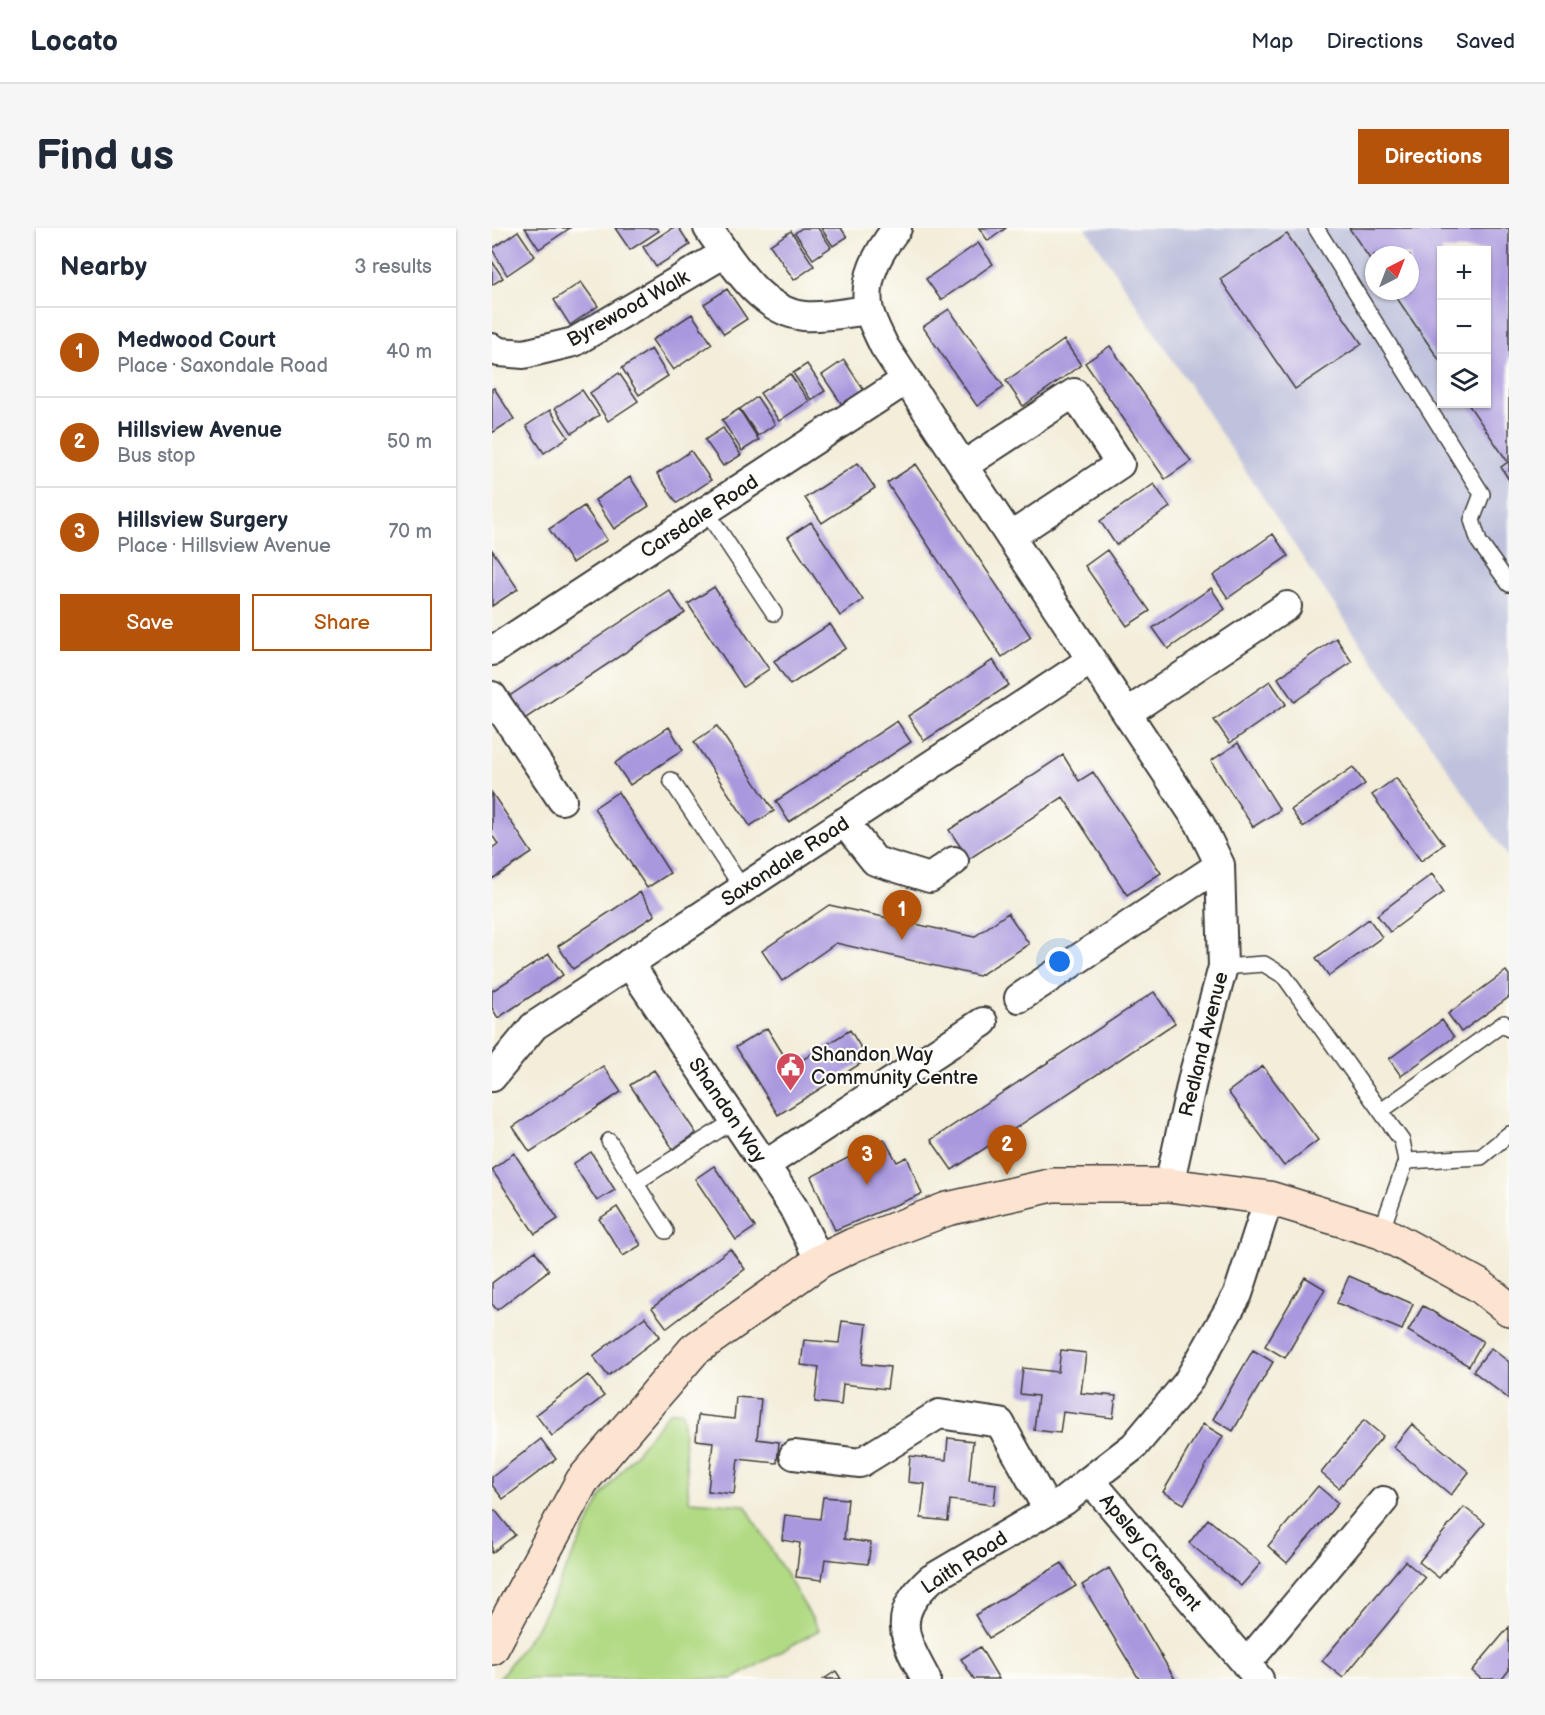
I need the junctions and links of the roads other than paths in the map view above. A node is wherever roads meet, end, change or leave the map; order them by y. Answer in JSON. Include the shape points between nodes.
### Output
{"nodes":[{"id":1,"x":708,"y":228,"type":"edge"},
{"id":2,"x":897,"y":228,"type":"edge"},
{"id":3,"x":1316,"y":228,"type":"edge"},
{"id":4,"x":725,"y":253,"type":"junction"},
{"id":5,"x":869,"y":310,"type":"junction"},
{"id":6,"x":492,"y":348,"type":"edge"},
{"id":7,"x":906,"y":380,"type":"junction"},
{"id":8,"x":963,"y":466,"type":"junction"},
{"id":9,"x":706,"y":511,"type":"junction"},
{"id":10,"x":1010,"y":537,"type":"junction"},
{"id":11,"x":1509,"y":584,"type":"edge"},
{"id":12,"x":1287,"y":606,"type":"dead end"},
{"id":13,"x":774,"y":613,"type":"dead end"},
{"id":14,"x":492,"y":651,"type":"edge"},
{"id":15,"x":1091,"y":660,"type":"junction"},
{"id":16,"x":492,"y":696,"type":"edge"},
{"id":17,"x":1127,"y":713,"type":"junction"},
{"id":18,"x":671,"y":780,"type":"dead end"},
{"id":19,"x":562,"y":800,"type":"dead end"},
{"id":20,"x":844,"y":822,"type":"junction"},
{"id":21,"x":954,"y":861,"type":"dead end"},
{"id":22,"x":1220,"y":865,"type":"junction"},
{"id":23,"x":743,"y":889,"type":"junction"},
{"id":24,"x":629,"y":963,"type":"junction"},
{"id":25,"x":1223,"y":967,"type":"junction"},
{"id":26,"x":1019,"y":998,"type":"dead end"},
{"id":27,"x":983,"y":1022,"type":"dead end"},
{"id":28,"x":1509,"y":1029,"type":"edge"},
{"id":29,"x":492,"y":1077,"type":"edge"},
{"id":30,"x":1381,"y":1111,"type":"junction"},
{"id":31,"x":735,"y":1120,"type":"junction"},
{"id":32,"x":1509,"y":1134,"type":"edge"},
{"id":33,"x":609,"y":1141,"type":"dead end"},
{"id":34,"x":1406,"y":1161,"type":"junction"},
{"id":35,"x":765,"y":1165,"type":"junction"},
{"id":36,"x":635,"y":1183,"type":"junction"},
{"id":37,"x":1169,"y":1185,"type":"junction"},
{"id":38,"x":1269,"y":1198,"type":"junction"},
{"id":39,"x":666,"y":1231,"type":"dead end"},
{"id":40,"x":1381,"y":1232,"type":"junction"},
{"id":41,"x":820,"y":1261,"type":"junction"},
{"id":42,"x":1509,"y":1309,"type":"edge"},
{"id":43,"x":794,"y":1455,"type":"dead end"},
{"id":44,"x":1090,"y":1480,"type":"junction"},
{"id":45,"x":1383,"y":1501,"type":"dead end"},
{"id":46,"x":1048,"y":1510,"type":"junction"},
{"id":47,"x":492,"y":1647,"type":"edge"},
{"id":48,"x":1252,"y":1671,"type":"edge"},
{"id":49,"x":926,"y":1679,"type":"edge"}],
"edges":[{"from":1,"to":4,"type":"street"},
{"from":2,"to":5,"type":"street","name":"Redland Avenue","via":[[868,281]]},
{"from":3,"to":11,"type":"lane","via":[[1482,494],[1472,520],[1479,542]]},
{"from":4,"to":5,"type":"street","via":[[762,296],[786,311],[805,316]]},
{"from":4,"to":6,"type":"street","name":"Byrewood Walk","via":[[574,342],[524,354]]},
{"from":5,"to":7,"type":"street","name":"Redland Avenue","via":[[884,346]]},
{"from":7,"to":8,"type":"street","name":"Redland Avenue"},
{"from":7,"to":9,"type":"street","name":"Carsdale Road"},
{"from":8,"to":10,"type":"street","name":"Redland Avenue"},
{"from":8,"to":10,"type":"street","via":[[1074,393],[1120,464]]},
{"from":9,"to":13,"type":"lane"},
{"from":9,"to":14,"type":"street","name":"Carsdale Road"},
{"from":10,"to":15,"type":"street","name":"Redland Avenue"},
{"from":12,"to":17,"type":"street"},
{"from":15,"to":17,"type":"street","name":"Redland Avenue"},
{"from":15,"to":20,"type":"street","name":"Saxondale Road"},
{"from":16,"to":19,"type":"street"},
{"from":17,"to":22,"type":"street","name":"Redland Avenue","via":[[1200,824]]},
{"from":18,"to":23,"type":"lane"},
{"from":20,"to":21,"type":"street","via":[[875,861],[930,878]]},
{"from":20,"to":23,"type":"street","name":"Saxondale Road"},
{"from":22,"to":25,"type":"street","name":"Redland Avenue"},
{"from":22,"to":26,"type":"street"},
{"from":23,"to":24,"type":"street","name":"Saxondale Road"},
{"from":24,"to":29,"type":"street","name":"Saxondale Road","via":[[534,1026]]},
{"from":24,"to":31,"type":"street","name":"Shandon Way"},
{"from":25,"to":30,"type":"lane","via":[[1264,964],[1284,976]]},
{"from":25,"to":37,"type":"street","name":"Redland Avenue"},
{"from":27,"to":35,"type":"street"},
{"from":28,"to":30,"type":"lane","via":[[1504,1023]]},
{"from":30,"to":34,"type":"lane","via":[[1402,1141]]},
{"from":31,"to":35,"type":"street","name":"Shandon Way"},
{"from":31,"to":36,"type":"lane"},
{"from":32,"to":34,"type":"lane","via":[[1481,1157]]},
{"from":33,"to":36,"type":"lane"},
{"from":34,"to":40,"type":"lane"},
{"from":35,"to":41,"type":"street","name":"Shandon Way","via":[[793,1206]]},
{"from":36,"to":39,"type":"lane"},
{"from":37,"to":38,"type":"street"},
{"from":37,"to":41,"type":"street","via":[[1053,1185],[947,1209]]},
{"from":38,"to":40,"type":"street"},
{"from":38,"to":44,"type":"street","name":"Apsley Crescent","via":[[1238,1294],[1187,1383],[1134,1446]]},
{"from":40,"to":42,"type":"street","via":[[1480,1286]]},
{"from":41,"to":47,"type":"street","via":[[694,1350],[582,1481]]},
{"from":43,"to":46,"type":"street","via":[[860,1463],[939,1414],[1000,1423]]},
{"from":44,"to":46,"type":"street","name":"Laith Road"},
{"from":44,"to":48,"type":"street","name":"Apsley Crescent"},
{"from":45,"to":48,"type":"street","name":"Apsley Crescent"},
{"from":46,"to":49,"type":"street","name":"Laith Road","via":[[931,1579],[915,1594],[903,1621],[906,1643]]}]}
